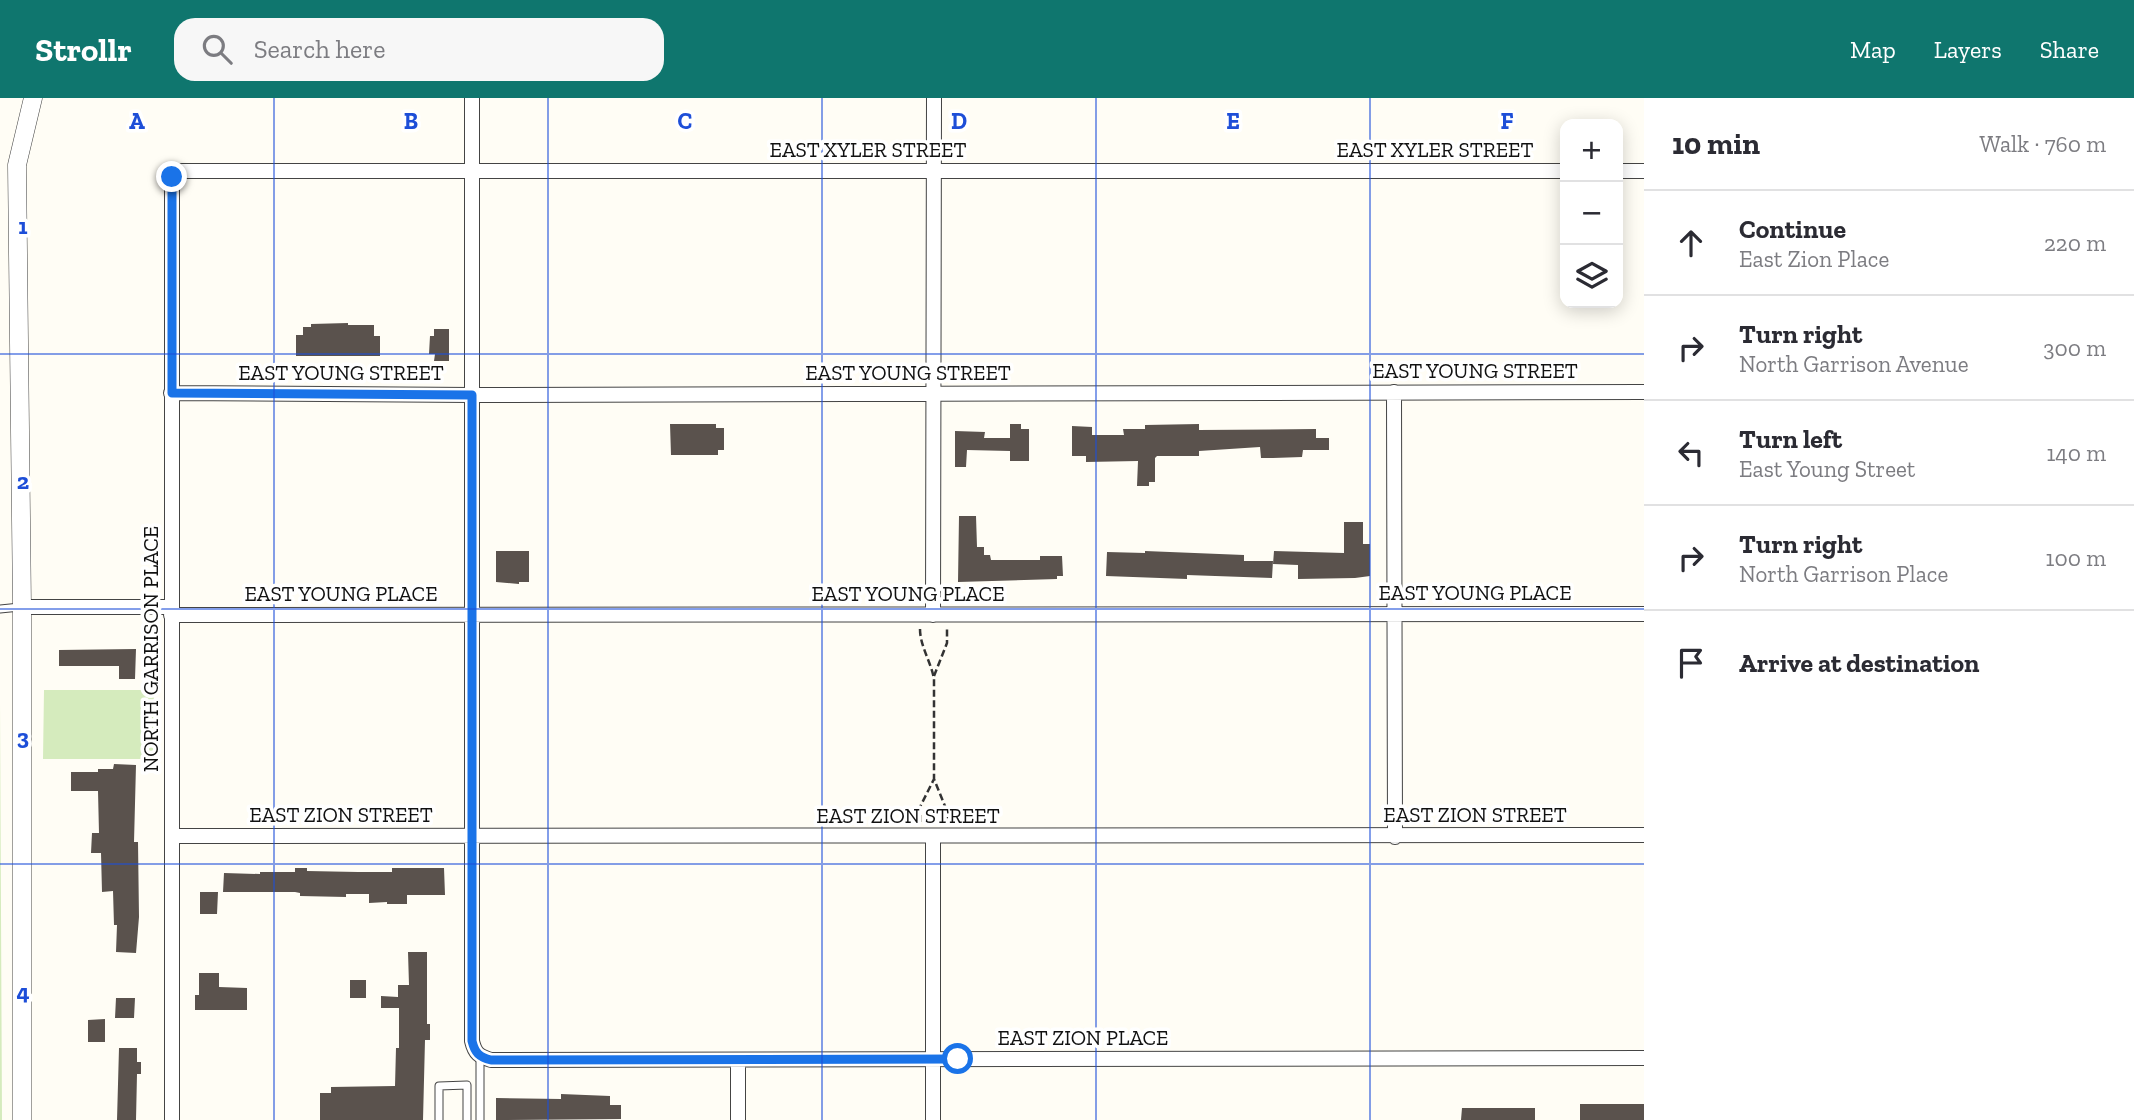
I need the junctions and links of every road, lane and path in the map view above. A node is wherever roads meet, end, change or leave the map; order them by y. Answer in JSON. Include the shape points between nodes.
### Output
{"nodes":[{"id":1,"x":33,"y":98,"type":"edge"},
{"id":2,"x":472,"y":98,"type":"edge"},
{"id":3,"x":934,"y":98,"type":"edge"},
{"id":4,"x":472,"y":170,"type":"junction"},
{"id":5,"x":1560,"y":171,"type":"edge"},
{"id":6,"x":1623,"y":171,"type":"edge"},
{"id":7,"x":1644,"y":171,"type":"edge"},
{"id":8,"x":934,"y":172,"type":"junction"},
{"id":9,"x":172,"y":177,"type":"joint"},
{"id":10,"x":1394,"y":392,"type":"junction"},
{"id":11,"x":1644,"y":392,"type":"edge"},
{"id":12,"x":172,"y":393,"type":"junction"},
{"id":13,"x":933,"y":394,"type":"junction"},
{"id":14,"x":472,"y":395,"type":"junction"},
{"id":15,"x":22,"y":607,"type":"junction"},
{"id":16,"x":0,"y":608,"type":"edge"},
{"id":17,"x":172,"y":611,"type":"junction"},
{"id":18,"x":471,"y":614,"type":"junction"},
{"id":19,"x":1393,"y":614,"type":"junction"},
{"id":20,"x":1644,"y":614,"type":"edge"},
{"id":21,"x":933,"y":615,"type":"junction"},
{"id":22,"x":920,"y":638,"type":"dead end"},
{"id":23,"x":947,"y":643,"type":"dead end"},
{"id":24,"x":933,"y":679,"type":"junction"},
{"id":25,"x":934,"y":779,"type":"junction"},
{"id":26,"x":920,"y":807,"type":"dead end"},
{"id":27,"x":947,"y":811,"type":"dead end"},
{"id":28,"x":1644,"y":835,"type":"edge"},
{"id":29,"x":172,"y":836,"type":"junction"},
{"id":30,"x":472,"y":837,"type":"junction"},
{"id":31,"x":933,"y":837,"type":"junction"},
{"id":32,"x":1395,"y":837,"type":"junction"},
{"id":33,"x":480,"y":1057,"type":"junction"},
{"id":34,"x":1644,"y":1058,"type":"edge"},
{"id":35,"x":933,"y":1059,"type":"junction"},
{"id":36,"x":738,"y":1060,"type":"junction"},
{"id":37,"x":22,"y":1120,"type":"edge"},
{"id":38,"x":172,"y":1120,"type":"edge"},
{"id":39,"x":439,"y":1120,"type":"edge"},
{"id":40,"x":467,"y":1120,"type":"edge"},
{"id":41,"x":480,"y":1120,"type":"edge"},
{"id":42,"x":738,"y":1120,"type":"edge"},
{"id":43,"x":933,"y":1120,"type":"edge"}],
"edges":[{"from":1,"to":15,"type":"street","via":[[17,165]]},
{"from":2,"to":4,"type":"street"},
{"from":3,"to":8,"type":"street"},
{"from":4,"to":8,"type":"street","name":"EAST XYLER STREET"},
{"from":4,"to":9,"type":"street","name":"EAST XYLER STREET","via":[[190,170]]},
{"from":4,"to":14,"type":"street"},
{"from":5,"to":8,"type":"street","name":"EAST XYLER STREET"},
{"from":6,"to":7,"type":"street"},
{"from":8,"to":13,"type":"street"},
{"from":9,"to":12,"type":"street","name":"NORTH GARRISON PLACE"},
{"from":10,"to":11,"type":"street","name":"EAST YOUNG STREET"},
{"from":10,"to":13,"type":"street","name":"EAST YOUNG STREET"},
{"from":10,"to":19,"type":"street"},
{"from":12,"to":14,"type":"street","name":"EAST YOUNG STREET"},
{"from":12,"to":17,"type":"street","name":"NORTH GARRISON PLACE"},
{"from":13,"to":14,"type":"street","name":"EAST YOUNG STREET"},
{"from":13,"to":21,"type":"street"},
{"from":14,"to":18,"type":"street"},
{"from":15,"to":16,"type":"lane"},
{"from":15,"to":17,"type":"street","name":"EAST YOUNG PLACE"},
{"from":15,"to":37,"type":"street"},
{"from":17,"to":18,"type":"street","name":"EAST YOUNG PLACE"},
{"from":17,"to":29,"type":"street","name":"NORTH GARRISON PLACE"},
{"from":18,"to":21,"type":"street","name":"EAST YOUNG PLACE"},
{"from":18,"to":30,"type":"street"},
{"from":19,"to":20,"type":"street","name":"EAST YOUNG PLACE"},
{"from":19,"to":21,"type":"street","name":"EAST YOUNG PLACE"},
{"from":19,"to":32,"type":"street"},
{"from":22,"to":24,"type":"path"},
{"from":23,"to":24,"type":"path"},
{"from":24,"to":25,"type":"path"},
{"from":25,"to":26,"type":"path"},
{"from":25,"to":27,"type":"path"},
{"from":28,"to":32,"type":"street","name":"EAST ZION STREET"},
{"from":29,"to":30,"type":"street","name":"EAST ZION STREET"},
{"from":29,"to":38,"type":"street","name":"NORTH GARRISON PLACE"},
{"from":30,"to":31,"type":"street","name":"EAST ZION STREET"},
{"from":30,"to":33,"type":"street","via":[[472,1041]]},
{"from":31,"to":32,"type":"street","name":"EAST ZION STREET"},
{"from":31,"to":35,"type":"street"},
{"from":33,"to":36,"type":"street","name":"EAST ZION PLACE"},
{"from":33,"to":41,"type":"lane"},
{"from":34,"to":35,"type":"street","name":"EAST ZION PLACE"},
{"from":35,"to":36,"type":"street","name":"EAST ZION PLACE"},
{"from":35,"to":43,"type":"street"},
{"from":36,"to":42,"type":"street"},
{"from":39,"to":40,"type":"lane","via":[[439,1086],[467,1085]]}]}
